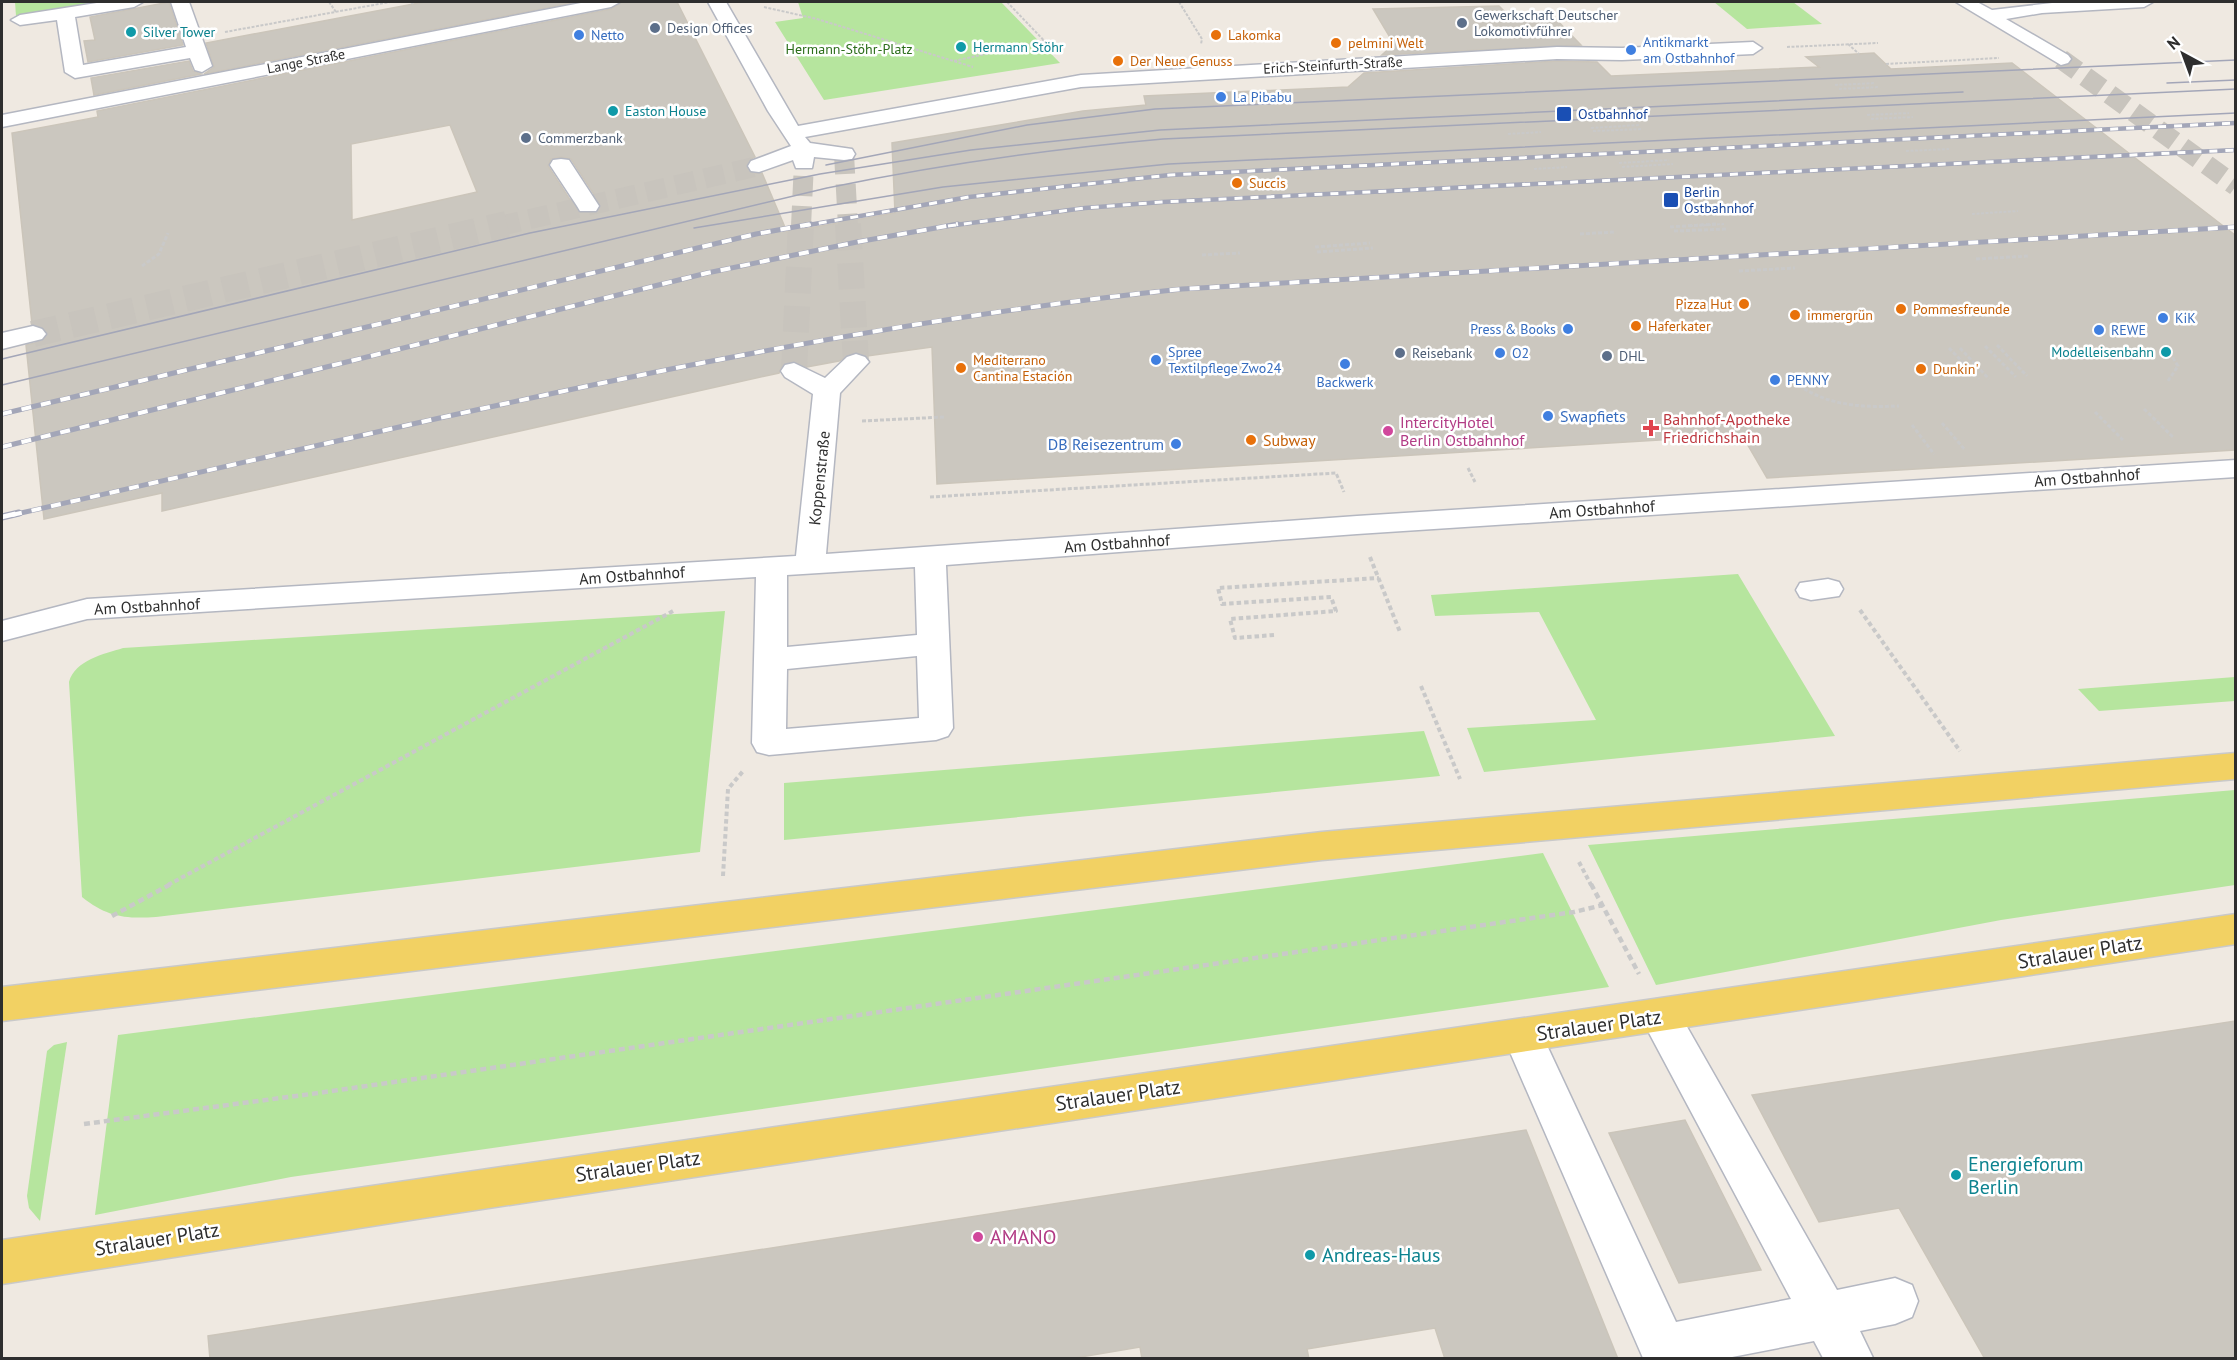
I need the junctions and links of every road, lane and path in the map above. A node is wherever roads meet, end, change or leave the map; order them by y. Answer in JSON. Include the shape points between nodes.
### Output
{"nodes":[{"id":1,"x":134,"y":2,"type":"edge"},
{"id":2,"x":180,"y":2,"type":"edge"},
{"id":3,"x":273,"y":2,"type":"edge"},
{"id":4,"x":323,"y":2,"type":"edge"},
{"id":5,"x":329,"y":2,"type":"edge"},
{"id":6,"x":390,"y":2,"type":"edge"},
{"id":7,"x":611,"y":2,"type":"edge"},
{"id":8,"x":717,"y":2,"type":"edge"},
{"id":9,"x":1007,"y":2,"type":"edge"},
{"id":10,"x":1179,"y":2,"type":"edge"},
{"id":11,"x":1965,"y":2,"type":"edge"},
{"id":12,"x":2144,"y":2,"type":"edge"},
{"id":13,"x":764,"y":7,"type":"dead end"},
{"id":14,"x":338,"y":11,"type":"junction"},
{"id":15,"x":65,"y":12,"type":"junction"},
{"id":16,"x":1990,"y":16,"type":"junction"},
{"id":17,"x":343,"y":17,"type":"dead end"},
{"id":18,"x":20,"y":20,"type":"dead end"},
{"id":19,"x":259,"y":26,"type":"junction"},
{"id":20,"x":262,"y":32,"type":"dead end"},
{"id":21,"x":221,"y":33,"type":"dead end"},
{"id":22,"x":1044,"y":41,"type":"junction"},
{"id":23,"x":1878,"y":43,"type":"dead end"},
{"id":24,"x":1848,"y":44,"type":"junction"},
{"id":25,"x":1753,"y":48,"type":"joint"},
{"id":26,"x":1859,"y":54,"type":"dead end"},
{"id":27,"x":2000,"y":58,"type":"dead end"},
{"id":28,"x":2061,"y":59,"type":"tunnel mouth"},
{"id":29,"x":953,"y":61,"type":"junction"},
{"id":30,"x":1886,"y":64,"type":"dead end"},
{"id":31,"x":1204,"y":72,"type":"junction"},
{"id":32,"x":1081,"y":81,"type":"junction"},
{"id":33,"x":1875,"y":83,"type":"dead end"},
{"id":34,"x":1835,"y":85,"type":"dead end"},
{"id":35,"x":1879,"y":87,"type":"dead end"},
{"id":36,"x":1039,"y":89,"type":"junction"},
{"id":37,"x":1839,"y":89,"type":"dead end"},
{"id":38,"x":1909,"y":113,"type":"dead end"},
{"id":39,"x":1867,"y":115,"type":"dead end"},
{"id":40,"x":1913,"y":117,"type":"dead end"},
{"id":41,"x":1871,"y":119,"type":"dead end"},
{"id":42,"x":2,"y":121,"type":"edge"},
{"id":43,"x":1639,"y":125,"type":"dead end"},
{"id":44,"x":1591,"y":128,"type":"dead end"},
{"id":45,"x":1642,"y":129,"type":"dead end"},
{"id":46,"x":1593,"y":131,"type":"dead end"},
{"id":47,"x":1541,"y":132,"type":"dead end"},
{"id":48,"x":1508,"y":134,"type":"dead end"},
{"id":49,"x":800,"y":148,"type":"junction"},
{"id":50,"x":1949,"y":149,"type":"dead end"},
{"id":51,"x":1906,"y":151,"type":"dead end"},
{"id":52,"x":844,"y":154,"type":"dead end"},
{"id":53,"x":1670,"y":160,"type":"dead end"},
{"id":54,"x":1619,"y":163,"type":"dead end"},
{"id":55,"x":1673,"y":164,"type":"dead end"},
{"id":56,"x":561,"y":165,"type":"dead end"},
{"id":57,"x":759,"y":166,"type":"tunnel mouth"},
{"id":58,"x":1567,"y":167,"type":"dead end"},
{"id":59,"x":1622,"y":167,"type":"dead end"},
{"id":60,"x":1534,"y":169,"type":"dead end"},
{"id":61,"x":588,"y":206,"type":"dead end"},
{"id":62,"x":2018,"y":211,"type":"dead end"},
{"id":63,"x":1972,"y":213,"type":"dead end"},
{"id":64,"x":1724,"y":224,"type":"dead end"},
{"id":65,"x":1670,"y":227,"type":"dead end"},
{"id":66,"x":1728,"y":229,"type":"dead end"},
{"id":67,"x":1674,"y":231,"type":"dead end"},
{"id":68,"x":1616,"y":232,"type":"dead end"},
{"id":69,"x":168,"y":233,"type":"dead end"},
{"id":70,"x":1580,"y":234,"type":"dead end"},
{"id":71,"x":1370,"y":243,"type":"dead end"},
{"id":72,"x":1315,"y":247,"type":"dead end"},
{"id":73,"x":1373,"y":248,"type":"dead end"},
{"id":74,"x":1317,"y":252,"type":"dead end"},
{"id":75,"x":1240,"y":253,"type":"dead end"},
{"id":76,"x":1202,"y":255,"type":"dead end"},
{"id":77,"x":2030,"y":256,"type":"dead end"},
{"id":78,"x":1976,"y":259,"type":"dead end"},
{"id":79,"x":142,"y":266,"type":"dead end"},
{"id":80,"x":1795,"y":268,"type":"dead end"},
{"id":81,"x":1739,"y":271,"type":"dead end"},
{"id":82,"x":33,"y":334,"type":"tunnel mouth"},
{"id":83,"x":2,"y":341,"type":"edge"},
{"id":84,"x":1985,"y":346,"type":"dead end"},
{"id":85,"x":1960,"y":348,"type":"dead end"},
{"id":86,"x":2170,"y":353,"type":"dead end"},
{"id":87,"x":856,"y":362,"type":"dead end"},
{"id":88,"x":2018,"y":367,"type":"dead end"},
{"id":89,"x":1969,"y":370,"type":"dead end"},
{"id":90,"x":794,"y":371,"type":"dead end"},
{"id":91,"x":1785,"y":374,"type":"dead end"},
{"id":92,"x":2027,"y":376,"type":"dead end"},
{"id":93,"x":2016,"y":377,"type":"dead end"},
{"id":94,"x":1979,"y":379,"type":"dead end"},
{"id":95,"x":1989,"y":379,"type":"dead end"},
{"id":96,"x":2168,"y":381,"type":"dead end"},
{"id":97,"x":827,"y":391,"type":"junction"},
{"id":98,"x":1899,"y":406,"type":"dead end"},
{"id":99,"x":944,"y":417,"type":"dead end"},
{"id":100,"x":825,"y":423,"type":"junction"},
{"id":101,"x":2235,"y":468,"type":"edge"},
{"id":102,"x":1336,"y":472,"type":"dead end"},
{"id":103,"x":930,"y":497,"type":"dead end"},
{"id":104,"x":1357,"y":525,"type":"junction"},
{"id":105,"x":930,"y":557,"type":"junction"},
{"id":106,"x":810,"y":564,"type":"junction"},
{"id":107,"x":772,"y":566,"type":"junction"},
{"id":108,"x":1379,"y":578,"type":"junction"},
{"id":109,"x":682,"y":606,"type":"dead end"},
{"id":110,"x":1857,"y":606,"type":"dead end"},
{"id":111,"x":2,"y":631,"type":"edge"},
{"id":112,"x":1400,"y":632,"type":"dead end"},
{"id":113,"x":1275,"y":635,"type":"dead end"},
{"id":114,"x":933,"y":644,"type":"junction"},
{"id":115,"x":770,"y":660,"type":"junction"},
{"id":116,"x":1422,"y":686,"type":"dead end"},
{"id":117,"x":769,"y":743,"type":"junction"},
{"id":118,"x":1962,"y":754,"type":"dead end"},
{"id":119,"x":2235,"y":766,"type":"edge"},
{"id":120,"x":1460,"y":779,"type":"dead end"},
{"id":121,"x":1560,"y":824,"type":"junction"},
{"id":122,"x":1603,"y":905,"type":"junction"},
{"id":123,"x":112,"y":916,"type":"dead end"},
{"id":124,"x":720,"y":917,"type":"junction"},
{"id":125,"x":2235,"y":929,"type":"edge"},
{"id":126,"x":2,"y":1004,"type":"edge"},
{"id":127,"x":1660,"y":1016,"type":"junction"},
{"id":128,"x":1523,"y":1036,"type":"junction"},
{"id":129,"x":84,"y":1124,"type":"dead end"},
{"id":130,"x":2,"y":1262,"type":"edge"},
{"id":131,"x":1895,"y":1301,"type":"dead end"},
{"id":132,"x":1825,"y":1315,"type":"junction"},
{"id":133,"x":1665,"y":1353,"type":"edge"},
{"id":134,"x":1849,"y":1359,"type":"edge"}],
"edges":[{"from":1,"to":15,"type":"street"},
{"from":2,"to":15,"type":"street","via":[[199,58],[75,72]]},
{"from":3,"to":4,"type":"path"},
{"from":5,"to":14,"type":"path"},
{"from":6,"to":14,"type":"path"},
{"from":7,"to":42,"type":"street","name":"Lange Straße"},
{"from":8,"to":49,"type":"street"},
{"from":9,"to":22,"type":"path"},
{"from":10,"to":31,"type":"path","via":[[1202,39],[1200,58]]},
{"from":11,"to":16,"type":"street"},
{"from":12,"to":16,"type":"street"},
{"from":13,"to":29,"type":"path","via":[[817,19]]},
{"from":14,"to":17,"type":"path"},
{"from":14,"to":19,"type":"path"},
{"from":15,"to":18,"type":"street"},
{"from":16,"to":28,"type":"street"},
{"from":19,"to":20,"type":"path"},
{"from":19,"to":21,"type":"path"},
{"from":22,"to":29,"type":"path"},
{"from":22,"to":32,"type":"path"},
{"from":23,"to":24,"type":"path"},
{"from":24,"to":25,"type":"path"},
{"from":24,"to":26,"type":"path"},
{"from":25,"to":31,"type":"street","name":"Erich-Steinfurth-Straße","via":[[1557,53]]},
{"from":27,"to":30,"type":"path"},
{"from":29,"to":36,"type":"path"},
{"from":31,"to":32,"type":"street","name":"Erich-Steinfurth-Straße"},
{"from":32,"to":36,"type":"street","name":"Erich-Steinfurth-Straße"},
{"from":33,"to":34,"type":"path"},
{"from":35,"to":37,"type":"path"},
{"from":36,"to":49,"type":"street","name":"Erich-Steinfurth-Straße"},
{"from":38,"to":39,"type":"path"},
{"from":40,"to":41,"type":"path"},
{"from":43,"to":44,"type":"path"},
{"from":45,"to":46,"type":"path"},
{"from":47,"to":48,"type":"path"},
{"from":49,"to":52,"type":"street"},
{"from":49,"to":57,"type":"street","name":"Erich-Steinfurth-Straße"},
{"from":50,"to":51,"type":"path"},
{"from":53,"to":54,"type":"path"},
{"from":55,"to":59,"type":"path"},
{"from":56,"to":61,"type":"street"},
{"from":58,"to":60,"type":"path"},
{"from":62,"to":63,"type":"path"},
{"from":64,"to":65,"type":"path"},
{"from":66,"to":67,"type":"path"},
{"from":68,"to":70,"type":"path"},
{"from":69,"to":79,"type":"path","via":[[159,254]]},
{"from":71,"to":72,"type":"path"},
{"from":73,"to":74,"type":"path"},
{"from":75,"to":76,"type":"path"},
{"from":77,"to":78,"type":"path"},
{"from":80,"to":81,"type":"path"},
{"from":82,"to":83,"type":"street"},
{"from":84,"to":93,"type":"path"},
{"from":85,"to":95,"type":"path"},
{"from":86,"to":96,"type":"path","via":[[2178,366]]},
{"from":87,"to":97,"type":"street"},
{"from":88,"to":92,"type":"path","via":[[1996,345]]},
{"from":89,"to":94,"type":"path","via":[[1949,348]]},
{"from":90,"to":97,"type":"street"},
{"from":91,"to":98,"type":"path","via":[[1804,392],[1832,403],[1871,408]]},
{"from":97,"to":100,"type":"street","name":"Koppenstraße"},
{"from":99,"to":100,"type":"path"},
{"from":100,"to":106,"type":"street","name":"Koppenstraße"},
{"from":101,"to":104,"type":"street","name":"Am Ostbahnhof"},
{"from":102,"to":103,"type":"path"},
{"from":104,"to":105,"type":"street","name":"Am Ostbahnhof"},
{"from":104,"to":108,"type":"path"},
{"from":105,"to":106,"type":"street","name":"Am Ostbahnhof"},
{"from":105,"to":114,"type":"street"},
{"from":106,"to":107,"type":"street","name":"Am Ostbahnhof"},
{"from":107,"to":111,"type":"street","name":"Am Ostbahnhof","via":[[87,609]]},
{"from":107,"to":115,"type":"street"},
{"from":108,"to":112,"type":"path"},
{"from":108,"to":113,"type":"path","via":[[1218,588],[1222,604],[1331,597],[1336,611],[1230,619],[1235,638]]},
{"from":109,"to":123,"type":"path"},
{"from":110,"to":118,"type":"path"},
{"from":114,"to":115,"type":"street"},
{"from":114,"to":117,"type":"street","via":[[936,728]]},
{"from":115,"to":117,"type":"street"},
{"from":116,"to":120,"type":"path"},
{"from":117,"to":124,"type":"path","via":[[728,789]]},
{"from":119,"to":121,"type":"main road"},
{"from":121,"to":122,"type":"path"},
{"from":121,"to":124,"type":"main road","via":[[1141,866]]},
{"from":122,"to":127,"type":"path"},
{"from":122,"to":129,"type":"path","via":[[570,1057]]},
{"from":124,"to":126,"type":"main road"},
{"from":125,"to":127,"type":"main road","name":"Stralauer Platz"},
{"from":127,"to":128,"type":"main road","name":"Stralauer Platz"},
{"from":127,"to":132,"type":"street"},
{"from":128,"to":130,"type":"main road","name":"Stralauer Platz"},
{"from":128,"to":133,"type":"street"},
{"from":131,"to":132,"type":"street"},
{"from":132,"to":133,"type":"street"},
{"from":132,"to":134,"type":"street"}]}
